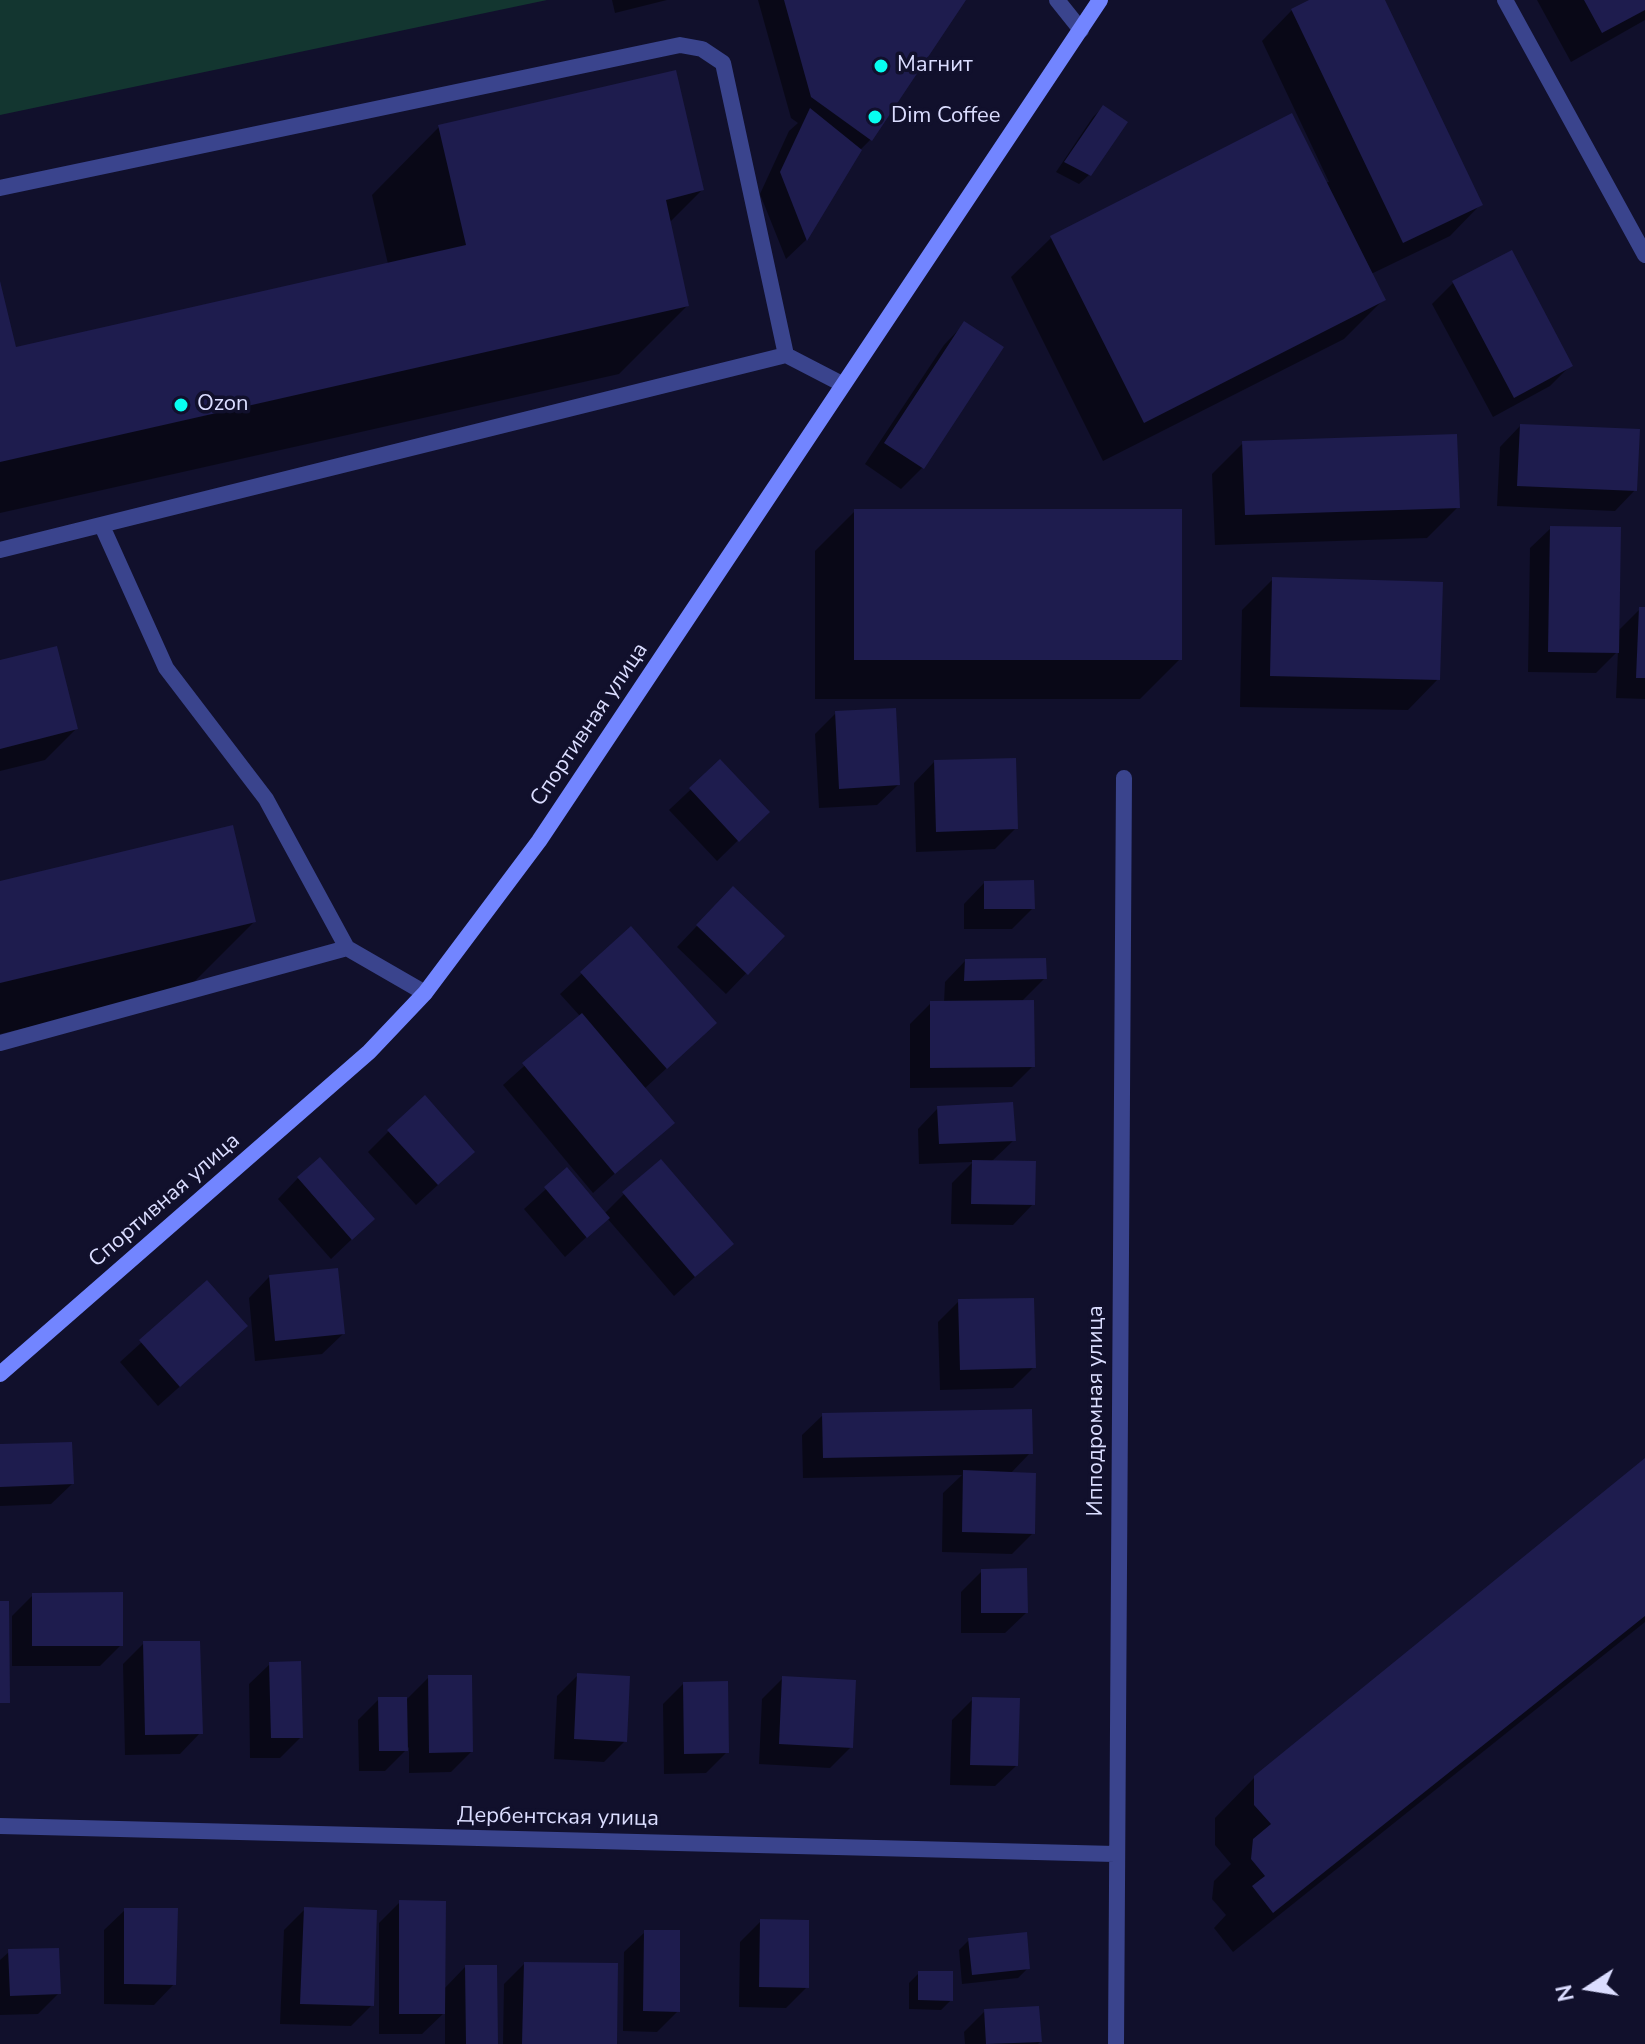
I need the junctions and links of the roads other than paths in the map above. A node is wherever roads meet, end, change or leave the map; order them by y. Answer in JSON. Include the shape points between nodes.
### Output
{"nodes":[{"id":1,"x":1057,"y":0,"type":"edge"},
{"id":2,"x":1100,"y":0,"type":"edge"},
{"id":3,"x":1505,"y":0,"type":"edge"},
{"id":4,"x":1081,"y":30,"type":"junction"},
{"id":5,"x":0,"y":188,"type":"edge"},
{"id":6,"x":1639,"y":230,"type":"edge"},
{"id":7,"x":1645,"y":255,"type":"edge"},
{"id":8,"x":786,"y":355,"type":"junction"},
{"id":9,"x":842,"y":384,"type":"junction"},
{"id":10,"x":102,"y":526,"type":"junction"},
{"id":11,"x":0,"y":550,"type":"edge"},
{"id":12,"x":1124,"y":778,"type":"dead end"},
{"id":13,"x":347,"y":948,"type":"junction"},
{"id":14,"x":425,"y":993,"type":"junction"},
{"id":15,"x":0,"y":1043,"type":"edge"},
{"id":16,"x":0,"y":1374,"type":"edge"},
{"id":17,"x":0,"y":1826,"type":"edge"},
{"id":18,"x":1115,"y":1854,"type":"junction"},
{"id":19,"x":1116,"y":2044,"type":"edge"}],
"edges":[{"from":1,"to":4,"type":"street"},
{"from":2,"to":4,"type":"main road","name":"Спортивная улица"},
{"from":3,"to":6,"type":"street"},
{"from":4,"to":9,"type":"main road","name":"Спортивная улица"},
{"from":5,"to":8,"type":"street","via":[[680,45],[702,49],[723,63]]},
{"from":6,"to":7,"type":"street"},
{"from":8,"to":9,"type":"street"},
{"from":8,"to":10,"type":"street"},
{"from":9,"to":14,"type":"main road","name":"Спортивная улица","via":[[539,841]]},
{"from":10,"to":11,"type":"street"},
{"from":10,"to":13,"type":"street","via":[[166,668],[266,799]]},
{"from":12,"to":18,"type":"street","name":"Ипподромная улица"},
{"from":13,"to":14,"type":"street"},
{"from":13,"to":15,"type":"street"},
{"from":14,"to":16,"type":"main road","name":"Спортивная улица","via":[[369,1052]]},
{"from":17,"to":18,"type":"street","name":"Дербентская улица"},
{"from":18,"to":19,"type":"street","name":"Ипподромная улица"}]}
